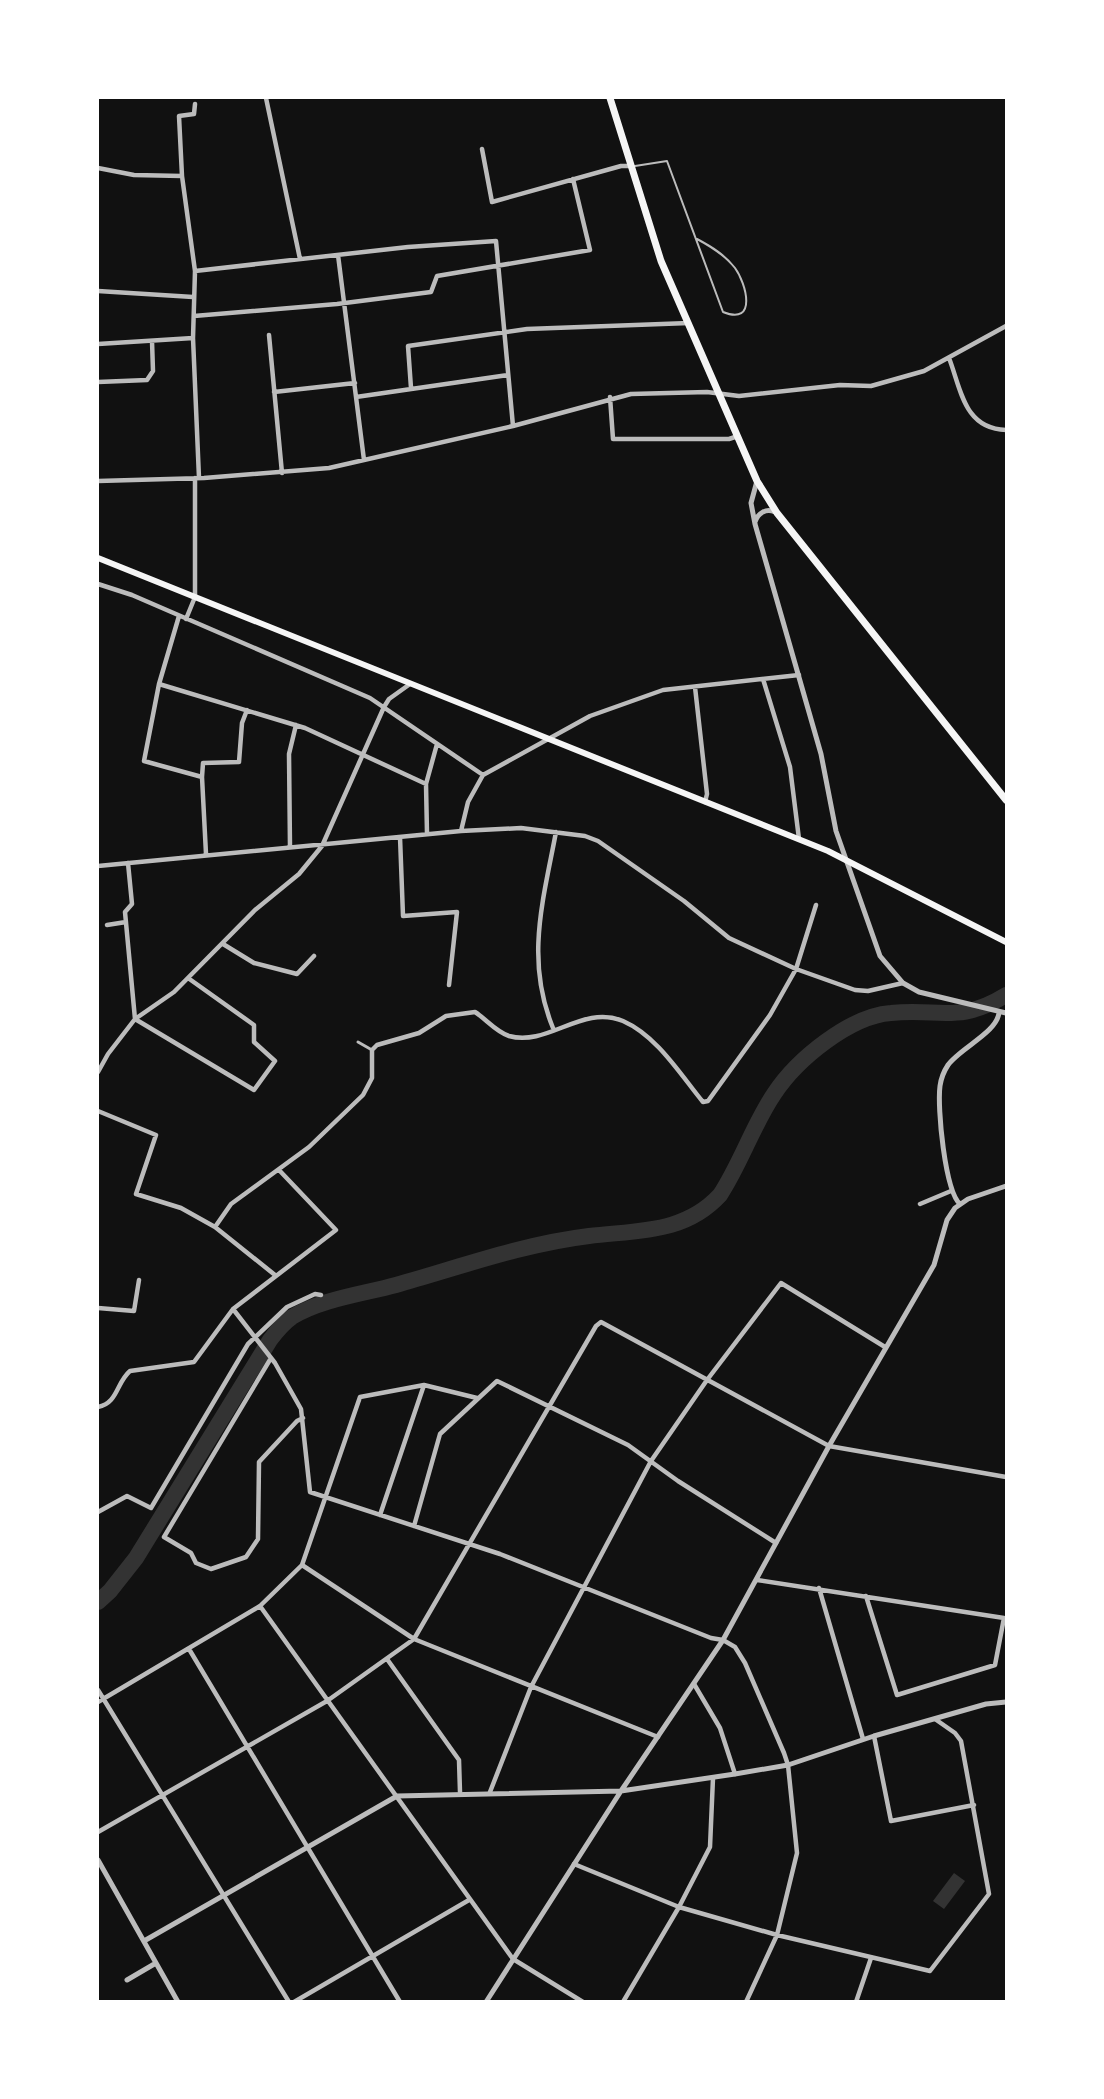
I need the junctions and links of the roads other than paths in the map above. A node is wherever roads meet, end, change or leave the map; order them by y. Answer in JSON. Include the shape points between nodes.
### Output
{"nodes":[{"id":1,"x":266,"y":98,"type":"edge"},
{"id":2,"x":610,"y":98,"type":"edge"},
{"id":3,"x":195,"y":104,"type":"dead end"},
{"id":4,"x":482,"y":149,"type":"dead end"},
{"id":5,"x":632,"y":166,"type":"junction"},
{"id":6,"x":98,"y":168,"type":"edge"},
{"id":7,"x":182,"y":176,"type":"junction"},
{"id":8,"x":573,"y":179,"type":"junction"},
{"id":9,"x":697,"y":239,"type":"junction"},
{"id":10,"x":338,"y":255,"type":"junction"},
{"id":11,"x":300,"y":259,"type":"junction"},
{"id":12,"x":498,"y":265,"type":"junction"},
{"id":13,"x":195,"y":271,"type":"junction"},
{"id":14,"x":98,"y":291,"type":"edge"},
{"id":15,"x":193,"y":297,"type":"junction"},
{"id":16,"x":343,"y":304,"type":"junction"},
{"id":17,"x":194,"y":316,"type":"junction"},
{"id":18,"x":688,"y":323,"type":"junction"},
{"id":19,"x":1006,"y":326,"type":"edge"},
{"id":20,"x":504,"y":331,"type":"junction"},
{"id":21,"x":269,"y":335,"type":"dead end"},
{"id":22,"x":193,"y":338,"type":"junction"},
{"id":23,"x":152,"y":341,"type":"junction"},
{"id":24,"x":98,"y":344,"type":"edge"},
{"id":25,"x":949,"y":358,"type":"junction"},
{"id":26,"x":508,"y":375,"type":"junction"},
{"id":27,"x":98,"y":382,"type":"edge"},
{"id":28,"x":355,"y":383,"type":"junction"},
{"id":29,"x":411,"y":388,"type":"junction"},
{"id":30,"x":274,"y":392,"type":"junction"},
{"id":31,"x":720,"y":394,"type":"junction"},
{"id":32,"x":356,"y":397,"type":"junction"},
{"id":33,"x":610,"y":398,"type":"junction"},
{"id":34,"x":513,"y":426,"type":"junction"},
{"id":35,"x":1006,"y":430,"type":"edge"},
{"id":36,"x":738,"y":436,"type":"junction"},
{"id":37,"x":364,"y":460,"type":"junction"},
{"id":38,"x":282,"y":473,"type":"junction"},
{"id":39,"x":197,"y":478,"type":"junction"},
{"id":40,"x":98,"y":481,"type":"edge"},
{"id":41,"x":757,"y":481,"type":"junction"},
{"id":42,"x":777,"y":513,"type":"junction"},
{"id":43,"x":755,"y":524,"type":"junction"},
{"id":44,"x":98,"y":558,"type":"edge"},
{"id":45,"x":98,"y":584,"type":"edge"},
{"id":46,"x":195,"y":597,"type":"junction"},
{"id":47,"x":179,"y":616,"type":"junction"},
{"id":48,"x":186,"y":619,"type":"junction"},
{"id":49,"x":799,"y":675,"type":"junction"},
{"id":50,"x":763,"y":679,"type":"junction"},
{"id":51,"x":159,"y":684,"type":"junction"},
{"id":52,"x":410,"y":684,"type":"junction"},
{"id":53,"x":695,"y":687,"type":"junction"},
{"id":54,"x":384,"y":707,"type":"junction"},
{"id":55,"x":247,"y":710,"type":"junction"},
{"id":56,"x":296,"y":725,"type":"junction"},
{"id":57,"x":546,"y":738,"type":"junction"},
{"id":58,"x":437,"y":744,"type":"junction"},
{"id":59,"x":364,"y":754,"type":"junction"},
{"id":60,"x":483,"y":775,"type":"junction"},
{"id":61,"x":202,"y":777,"type":"junction"},
{"id":62,"x":426,"y":784,"type":"junction"},
{"id":63,"x":1006,"y":800,"type":"edge"},
{"id":64,"x":705,"y":802,"type":"junction"},
{"id":65,"x":461,"y":831,"type":"junction"},
{"id":66,"x":556,"y":832,"type":"junction"},
{"id":67,"x":427,"y":834,"type":"junction"},
{"id":68,"x":400,"y":837,"type":"junction"},
{"id":69,"x":799,"y":839,"type":"junction"},
{"id":70,"x":322,"y":846,"type":"junction"},
{"id":71,"x":290,"y":847,"type":"junction"},
{"id":72,"x":206,"y":854,"type":"junction"},
{"id":73,"x":845,"y":858,"type":"junction"},
{"id":74,"x":128,"y":863,"type":"junction"},
{"id":75,"x":98,"y":866,"type":"edge"},
{"id":76,"x":816,"y":905,"type":"dead end"},
{"id":77,"x":126,"y":922,"type":"junction"},
{"id":78,"x":107,"y":925,"type":"dead end"},
{"id":79,"x":1006,"y":942,"type":"edge"},
{"id":80,"x":223,"y":944,"type":"junction"},
{"id":81,"x":314,"y":956,"type":"dead end"},
{"id":82,"x":796,"y":969,"type":"junction"},
{"id":83,"x":188,"y":978,"type":"junction"},
{"id":84,"x":903,"y":983,"type":"junction"},
{"id":85,"x":449,"y":985,"type":"dead end"},
{"id":86,"x":999,"y":1012,"type":"junction"},
{"id":87,"x":1006,"y":1013,"type":"edge"},
{"id":88,"x":135,"y":1019,"type":"junction"},
{"id":89,"x":554,"y":1028,"type":"junction"},
{"id":90,"x":358,"y":1042,"type":"dead end"},
{"id":91,"x":372,"y":1050,"type":"junction"},
{"id":92,"x":98,"y":1072,"type":"edge"},
{"id":93,"x":98,"y":1111,"type":"edge"},
{"id":94,"x":279,"y":1170,"type":"junction"},
{"id":95,"x":1006,"y":1186,"type":"edge"},
{"id":96,"x":951,"y":1191,"type":"junction"},
{"id":97,"x":920,"y":1204,"type":"dead end"},
{"id":98,"x":960,"y":1204,"type":"junction"},
{"id":99,"x":215,"y":1227,"type":"junction"},
{"id":100,"x":275,"y":1275,"type":"junction"},
{"id":101,"x":140,"y":1280,"type":"dead end"},
{"id":102,"x":321,"y":1295,"type":"dead end"},
{"id":103,"x":98,"y":1308,"type":"edge"},
{"id":104,"x":233,"y":1309,"type":"junction"},
{"id":105,"x":257,"y":1339,"type":"junction"},
{"id":106,"x":885,"y":1347,"type":"junction"},
{"id":107,"x":270,"y":1356,"type":"junction"},
{"id":108,"x":707,"y":1380,"type":"junction"},
{"id":109,"x":424,"y":1385,"type":"junction"},
{"id":110,"x":477,"y":1398,"type":"junction"},
{"id":111,"x":549,"y":1406,"type":"junction"},
{"id":112,"x":98,"y":1407,"type":"edge"},
{"id":113,"x":303,"y":1418,"type":"junction"},
{"id":114,"x":829,"y":1446,"type":"junction"},
{"id":115,"x":651,"y":1461,"type":"junction"},
{"id":116,"x":1006,"y":1477,"type":"edge"},
{"id":117,"x":325,"y":1497,"type":"junction"},
{"id":118,"x":98,"y":1512,"type":"edge"},
{"id":119,"x":380,"y":1515,"type":"junction"},
{"id":120,"x":414,"y":1526,"type":"junction"},
{"id":121,"x":776,"y":1543,"type":"junction"},
{"id":122,"x":470,"y":1544,"type":"junction"},
{"id":123,"x":302,"y":1565,"type":"junction"},
{"id":124,"x":757,"y":1580,"type":"junction"},
{"id":125,"x":583,"y":1588,"type":"junction"},
{"id":126,"x":819,"y":1588,"type":"junction"},
{"id":127,"x":866,"y":1596,"type":"junction"},
{"id":128,"x":260,"y":1606,"type":"junction"},
{"id":129,"x":414,"y":1639,"type":"junction"},
{"id":130,"x":723,"y":1640,"type":"junction"},
{"id":131,"x":189,"y":1649,"type":"junction"},
{"id":132,"x":387,"y":1659,"type":"junction"},
{"id":133,"x":694,"y":1684,"type":"junction"},
{"id":134,"x":531,"y":1686,"type":"junction"},
{"id":135,"x":98,"y":1690,"type":"edge"},
{"id":136,"x":100,"y":1700,"type":"edge"},
{"id":137,"x":327,"y":1701,"type":"junction"},
{"id":138,"x":1006,"y":1702,"type":"edge"},
{"id":139,"x":935,"y":1719,"type":"junction"},
{"id":140,"x":874,"y":1736,"type":"junction"},
{"id":141,"x":658,"y":1737,"type":"junction"},
{"id":142,"x":863,"y":1739,"type":"junction"},
{"id":143,"x":246,"y":1748,"type":"junction"},
{"id":144,"x":788,"y":1765,"type":"junction"},
{"id":145,"x":735,"y":1774,"type":"junction"},
{"id":146,"x":713,"y":1778,"type":"junction"},
{"id":147,"x":621,"y":1791,"type":"junction"},
{"id":148,"x":460,"y":1792,"type":"junction"},
{"id":149,"x":490,"y":1792,"type":"junction"},
{"id":150,"x":162,"y":1796,"type":"junction"},
{"id":151,"x":397,"y":1796,"type":"junction"},
{"id":152,"x":974,"y":1805,"type":"junction"},
{"id":153,"x":98,"y":1832,"type":"edge"},
{"id":154,"x":307,"y":1846,"type":"junction"},
{"id":155,"x":98,"y":1860,"type":"edge"},
{"id":156,"x":574,"y":1864,"type":"junction"},
{"id":157,"x":224,"y":1894,"type":"junction"},
{"id":158,"x":469,"y":1900,"type":"junction"},
{"id":159,"x":679,"y":1907,"type":"junction"},
{"id":160,"x":777,"y":1935,"type":"junction"},
{"id":161,"x":144,"y":1941,"type":"junction"},
{"id":162,"x":374,"y":1956,"type":"junction"},
{"id":163,"x":871,"y":1958,"type":"junction"},
{"id":164,"x":513,"y":1959,"type":"junction"},
{"id":165,"x":156,"y":1963,"type":"junction"},
{"id":166,"x":127,"y":1980,"type":"dead end"},
{"id":167,"x":572,"y":1995,"type":"junction"},
{"id":168,"x":178,"y":2001,"type":"edge"},
{"id":169,"x":289,"y":2001,"type":"edge"},
{"id":170,"x":294,"y":2001,"type":"edge"},
{"id":171,"x":400,"y":2001,"type":"edge"},
{"id":172,"x":486,"y":2001,"type":"edge"},
{"id":173,"x":568,"y":2001,"type":"edge"},
{"id":174,"x":583,"y":2001,"type":"edge"},
{"id":175,"x":623,"y":2001,"type":"edge"},
{"id":176,"x":746,"y":2001,"type":"edge"},
{"id":177,"x":856,"y":2001,"type":"edge"}],
"edges":[{"from":1,"to":11,"type":"street"},
{"from":2,"to":5,"type":"main road"},
{"from":3,"to":7,"type":"street","via":[[194,114],[179,116]]},
{"from":4,"to":8,"type":"street","via":[[492,202]]},
{"from":5,"to":8,"type":"street"},
{"from":5,"to":9,"type":"lane","via":[[667,161]]},
{"from":5,"to":18,"type":"main road","via":[[661,261]]},
{"from":6,"to":7,"type":"street","via":[[134,175]]},
{"from":7,"to":13,"type":"street"},
{"from":8,"to":12,"type":"street","via":[[590,250]]},
{"from":9,"to":9,"type":"lane","via":[[723,312],[730,315],[744,310],[748,298],[744,286],[726,258]]},
{"from":10,"to":11,"type":"street"},
{"from":10,"to":12,"type":"street","via":[[496,241]]},
{"from":10,"to":16,"type":"street"},
{"from":11,"to":13,"type":"street"},
{"from":12,"to":16,"type":"street","via":[[437,276],[431,292]]},
{"from":12,"to":20,"type":"street"},
{"from":13,"to":15,"type":"street"},
{"from":14,"to":15,"type":"street"},
{"from":15,"to":17,"type":"street"},
{"from":16,"to":17,"type":"street"},
{"from":16,"to":28,"type":"street"},
{"from":17,"to":22,"type":"street"},
{"from":18,"to":20,"type":"street"},
{"from":18,"to":31,"type":"main road"},
{"from":19,"to":25,"type":"street"},
{"from":20,"to":26,"type":"street"},
{"from":20,"to":29,"type":"street","via":[[408,346]]},
{"from":21,"to":30,"type":"street"},
{"from":22,"to":23,"type":"street"},
{"from":22,"to":39,"type":"street"},
{"from":23,"to":24,"type":"street"},
{"from":23,"to":27,"type":"street","via":[[153,371],[147,380]]},
{"from":25,"to":31,"type":"street","via":[[924,371],[871,386]]},
{"from":25,"to":35,"type":"street","via":[[963,403],[973,417],[994,430]]},
{"from":26,"to":29,"type":"street"},
{"from":26,"to":34,"type":"street"},
{"from":28,"to":30,"type":"street"},
{"from":28,"to":32,"type":"street"},
{"from":29,"to":32,"type":"street"},
{"from":30,"to":38,"type":"street"},
{"from":31,"to":33,"type":"street","via":[[631,394]]},
{"from":31,"to":36,"type":"main road"},
{"from":32,"to":37,"type":"street"},
{"from":33,"to":34,"type":"street"},
{"from":33,"to":36,"type":"street","via":[[614,439]]},
{"from":34,"to":37,"type":"street"},
{"from":36,"to":41,"type":"main road"},
{"from":37,"to":38,"type":"street"},
{"from":38,"to":39,"type":"street"},
{"from":39,"to":40,"type":"street"},
{"from":39,"to":46,"type":"street"},
{"from":41,"to":42,"type":"main road"},
{"from":41,"to":43,"type":"street","via":[[751,495]]},
{"from":42,"to":43,"type":"street","via":[[764,512],[757,516]]},
{"from":42,"to":63,"type":"main road"},
{"from":43,"to":49,"type":"street"},
{"from":44,"to":46,"type":"main road"},
{"from":45,"to":47,"type":"street"},
{"from":46,"to":48,"type":"street"},
{"from":46,"to":52,"type":"main road"},
{"from":47,"to":48,"type":"street"},
{"from":47,"to":51,"type":"street"},
{"from":48,"to":54,"type":"street"},
{"from":49,"to":50,"type":"street"},
{"from":49,"to":73,"type":"street"},
{"from":50,"to":53,"type":"street"},
{"from":50,"to":69,"type":"street","via":[[790,767]]},
{"from":51,"to":55,"type":"street"},
{"from":51,"to":61,"type":"street","via":[[144,761]]},
{"from":52,"to":54,"type":"street"},
{"from":52,"to":57,"type":"main road"},
{"from":53,"to":57,"type":"street","via":[[663,690],[590,716]]},
{"from":53,"to":64,"type":"street"},
{"from":54,"to":58,"type":"street"},
{"from":54,"to":59,"type":"street"},
{"from":55,"to":56,"type":"street"},
{"from":55,"to":61,"type":"street","via":[[239,762],[203,763]]},
{"from":56,"to":59,"type":"street"},
{"from":56,"to":71,"type":"street","via":[[290,754]]},
{"from":57,"to":60,"type":"street"},
{"from":57,"to":64,"type":"main road"},
{"from":58,"to":60,"type":"street"},
{"from":58,"to":62,"type":"street"},
{"from":59,"to":62,"type":"street"},
{"from":59,"to":70,"type":"street"},
{"from":60,"to":65,"type":"street","via":[[468,802]]},
{"from":61,"to":72,"type":"street"},
{"from":62,"to":67,"type":"street"},
{"from":64,"to":69,"type":"main road"},
{"from":65,"to":66,"type":"street","via":[[521,828]]},
{"from":65,"to":67,"type":"street"},
{"from":66,"to":82,"type":"street","via":[[598,841],[729,938]]},
{"from":66,"to":89,"type":"street","via":[[536,946],[540,989]]},
{"from":67,"to":68,"type":"street"},
{"from":68,"to":70,"type":"street"},
{"from":68,"to":85,"type":"street","via":[[403,916],[457,912]]},
{"from":69,"to":73,"type":"main road"},
{"from":70,"to":71,"type":"street"},
{"from":70,"to":80,"type":"street","via":[[299,874],[255,910]]},
{"from":71,"to":72,"type":"street"},
{"from":72,"to":74,"type":"street"},
{"from":73,"to":79,"type":"main road"},
{"from":73,"to":84,"type":"street","via":[[880,956]]},
{"from":74,"to":75,"type":"street"},
{"from":74,"to":77,"type":"street","via":[[132,904],[125,912]]},
{"from":76,"to":82,"type":"street"},
{"from":77,"to":78,"type":"street"},
{"from":77,"to":88,"type":"street"},
{"from":80,"to":81,"type":"street","via":[[254,963],[297,974]]},
{"from":80,"to":83,"type":"street"},
{"from":82,"to":84,"type":"street","via":[[855,990]]},
{"from":82,"to":89,"type":"street","via":[[770,1015],[708,1101],[703,1102],[656,1045],[625,1022],[599,1016]]},
{"from":83,"to":88,"type":"street"},
{"from":83,"to":88,"type":"street","via":[[254,1025],[254,1042],[275,1061],[254,1090]]},
{"from":84,"to":86,"type":"street","via":[[919,992]]},
{"from":86,"to":87,"type":"street"},
{"from":86,"to":96,"type":"street","via":[[994,1025],[953,1059],[941,1079],[943,1138]]},
{"from":88,"to":92,"type":"street"},
{"from":89,"to":91,"type":"street","via":[[524,1039],[506,1035],[475,1012],[467,1011],[446,1016],[419,1033],[384,1042]]},
{"from":90,"to":91,"type":"street"},
{"from":91,"to":94,"type":"street","via":[[372,1078],[363,1095]]},
{"from":93,"to":99,"type":"street","via":[[156,1135],[136,1194],[181,1208]]},
{"from":94,"to":99,"type":"street","via":[[231,1204]]},
{"from":94,"to":100,"type":"street","via":[[336,1230]]},
{"from":95,"to":98,"type":"street"},
{"from":96,"to":97,"type":"street"},
{"from":96,"to":98,"type":"street"},
{"from":98,"to":106,"type":"street","via":[[943,1229],[934,1265]]},
{"from":99,"to":100,"type":"street"},
{"from":100,"to":104,"type":"street"},
{"from":101,"to":103,"type":"street","via":[[134,1311]]},
{"from":102,"to":105,"type":"street","via":[[287,1307]]},
{"from":104,"to":105,"type":"street"},
{"from":104,"to":112,"type":"street","via":[[194,1362],[130,1371],[114,1398]]},
{"from":105,"to":107,"type":"street"},
{"from":105,"to":118,"type":"street","via":[[248,1344],[151,1508],[127,1496]]},
{"from":106,"to":108,"type":"street","via":[[781,1283]]},
{"from":106,"to":114,"type":"street"},
{"from":107,"to":113,"type":"street"},
{"from":107,"to":113,"type":"street","via":[[164,1537],[191,1553],[196,1563],[211,1569],[246,1557],[258,1539],[259,1462]]},
{"from":108,"to":111,"type":"street","via":[[602,1322]]},
{"from":108,"to":114,"type":"street"},
{"from":108,"to":115,"type":"street"},
{"from":109,"to":110,"type":"street"},
{"from":109,"to":117,"type":"street","via":[[360,1396]]},
{"from":109,"to":119,"type":"street"},
{"from":110,"to":111,"type":"street","via":[[497,1381]]},
{"from":110,"to":120,"type":"street","via":[[440,1434]]},
{"from":111,"to":115,"type":"street","via":[[628,1445]]},
{"from":111,"to":122,"type":"street"},
{"from":113,"to":117,"type":"street","via":[[308,1489]]},
{"from":114,"to":116,"type":"street"},
{"from":114,"to":121,"type":"street"},
{"from":115,"to":121,"type":"street"},
{"from":115,"to":125,"type":"street"},
{"from":117,"to":119,"type":"street"},
{"from":117,"to":123,"type":"street"},
{"from":119,"to":120,"type":"street"},
{"from":120,"to":122,"type":"street"},
{"from":121,"to":124,"type":"street"},
{"from":122,"to":125,"type":"street"},
{"from":122,"to":129,"type":"street"},
{"from":123,"to":128,"type":"street"},
{"from":123,"to":129,"type":"street"},
{"from":124,"to":126,"type":"street"},
{"from":124,"to":130,"type":"street"},
{"from":125,"to":130,"type":"street"},
{"from":125,"to":134,"type":"street"},
{"from":126,"to":127,"type":"street"},
{"from":126,"to":142,"type":"street"},
{"from":127,"to":127,"type":"street","via":[[1004,1618],[994,1665],[897,1695]]},
{"from":128,"to":131,"type":"street"},
{"from":128,"to":137,"type":"street"},
{"from":129,"to":132,"type":"street"},
{"from":129,"to":134,"type":"street"},
{"from":130,"to":133,"type":"street"},
{"from":130,"to":144,"type":"street","via":[[735,1647],[746,1663]]},
{"from":131,"to":136,"type":"street"},
{"from":131,"to":143,"type":"street"},
{"from":132,"to":137,"type":"street"},
{"from":132,"to":148,"type":"street","via":[[459,1760]]},
{"from":133,"to":141,"type":"street"},
{"from":133,"to":145,"type":"street","via":[[720,1728]]},
{"from":134,"to":141,"type":"street"},
{"from":134,"to":149,"type":"street"},
{"from":135,"to":136,"type":"street"},
{"from":136,"to":150,"type":"street"},
{"from":137,"to":143,"type":"street"},
{"from":137,"to":151,"type":"street"},
{"from":138,"to":139,"type":"street"},
{"from":139,"to":140,"type":"street"},
{"from":139,"to":152,"type":"street","via":[[961,1741]]},
{"from":140,"to":142,"type":"street"},
{"from":140,"to":152,"type":"street","via":[[891,1821]]},
{"from":141,"to":147,"type":"street"},
{"from":142,"to":144,"type":"street"},
{"from":143,"to":150,"type":"street"},
{"from":143,"to":154,"type":"street"},
{"from":144,"to":145,"type":"street"},
{"from":144,"to":160,"type":"street","via":[[797,1853]]},
{"from":145,"to":146,"type":"street"},
{"from":146,"to":147,"type":"street"},
{"from":146,"to":159,"type":"street","via":[[710,1847]]},
{"from":147,"to":149,"type":"street"},
{"from":147,"to":156,"type":"street"},
{"from":148,"to":149,"type":"street"},
{"from":148,"to":151,"type":"street"},
{"from":150,"to":153,"type":"street"},
{"from":150,"to":157,"type":"street"},
{"from":151,"to":154,"type":"street"},
{"from":151,"to":158,"type":"street"},
{"from":152,"to":163,"type":"street","via":[[988,1894],[930,1971]]},
{"from":154,"to":157,"type":"street"},
{"from":154,"to":162,"type":"street"},
{"from":155,"to":161,"type":"street"},
{"from":156,"to":159,"type":"street"},
{"from":156,"to":164,"type":"street"},
{"from":157,"to":161,"type":"street"},
{"from":157,"to":169,"type":"street"},
{"from":158,"to":162,"type":"street"},
{"from":158,"to":164,"type":"street"},
{"from":159,"to":160,"type":"street"},
{"from":159,"to":175,"type":"street"},
{"from":160,"to":163,"type":"street"},
{"from":160,"to":176,"type":"street"},
{"from":161,"to":165,"type":"street"},
{"from":162,"to":170,"type":"street"},
{"from":162,"to":171,"type":"street"},
{"from":163,"to":177,"type":"street"},
{"from":164,"to":167,"type":"street"},
{"from":164,"to":172,"type":"street"},
{"from":165,"to":166,"type":"street"},
{"from":165,"to":168,"type":"street"},
{"from":167,"to":173,"type":"street"},
{"from":167,"to":174,"type":"street"}]}
